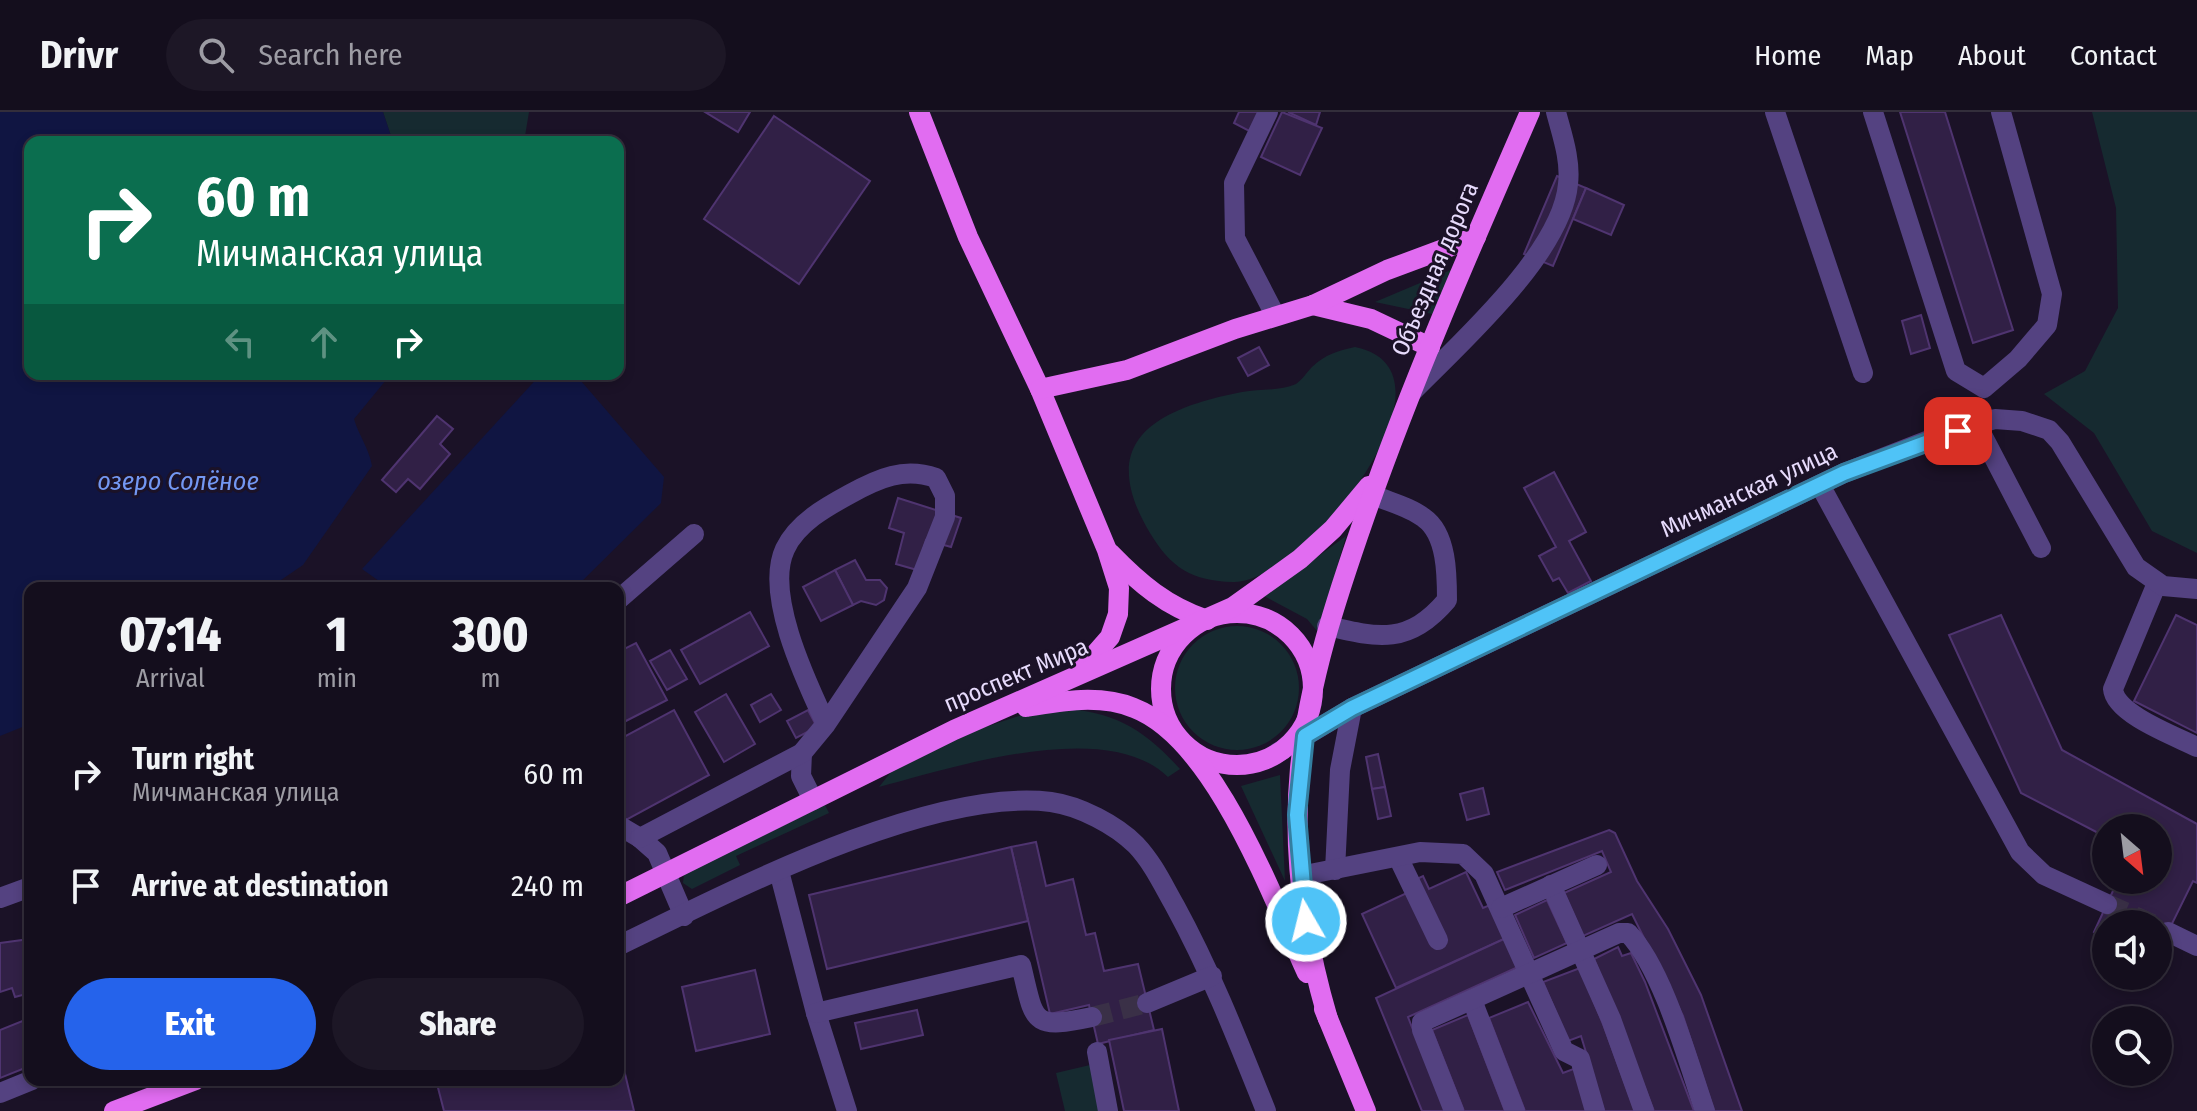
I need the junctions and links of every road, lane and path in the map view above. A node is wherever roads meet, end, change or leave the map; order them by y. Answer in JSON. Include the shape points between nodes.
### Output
{"nodes":[{"id":1,"x":919,"y":112,"type":"edge"},
{"id":2,"x":1268,"y":112,"type":"edge"},
{"id":3,"x":1530,"y":112,"type":"edge"},
{"id":4,"x":1556,"y":112,"type":"edge"},
{"id":5,"x":1775,"y":112,"type":"edge"},
{"id":6,"x":1873,"y":112,"type":"edge"},
{"id":7,"x":2001,"y":112,"type":"edge"},
{"id":8,"x":1476,"y":237,"type":"junction"},
{"id":9,"x":1313,"y":305,"type":"junction"},
{"id":10,"x":1275,"y":315,"type":"junction"},
{"id":11,"x":1430,"y":347,"type":"junction"},
{"id":12,"x":1863,"y":373,"type":"dead end"},
{"id":13,"x":1040,"y":389,"type":"junction"},
{"id":14,"x":1412,"y":392,"type":"junction"},
{"id":15,"x":1977,"y":425,"type":"junction"},
{"id":16,"x":1389,"y":447,"type":"junction"},
{"id":17,"x":1820,"y":485,"type":"junction"},
{"id":18,"x":1373,"y":495,"type":"junction"},
{"id":19,"x":694,"y":534,"type":"dead end"},
{"id":20,"x":2041,"y":548,"type":"dead end"},
{"id":21,"x":1107,"y":550,"type":"junction"},
{"id":22,"x":2157,"y":583,"type":"junction"},
{"id":23,"x":2197,"y":589,"type":"edge"},
{"id":24,"x":624,"y":595,"type":"edge"},
{"id":25,"x":1207,"y":620,"type":"junction"},
{"id":26,"x":1327,"y":626,"type":"junction"},
{"id":27,"x":1070,"y":680,"type":"junction"},
{"id":28,"x":1312,"y":700,"type":"junction"},
{"id":29,"x":1352,"y":708,"type":"junction"},
{"id":30,"x":826,"y":724,"type":"junction"},
{"id":31,"x":954,"y":730,"type":"junction"},
{"id":32,"x":1177,"y":736,"type":"junction"},
{"id":33,"x":1305,"y":736,"type":"junction"},
{"id":34,"x":2197,"y":747,"type":"edge"},
{"id":35,"x":802,"y":753,"type":"junction"},
{"id":36,"x":1277,"y":753,"type":"junction"},
{"id":37,"x":813,"y":800,"type":"junction"},
{"id":38,"x":624,"y":829,"type":"edge"},
{"id":39,"x":640,"y":838,"type":"junction"},
{"id":40,"x":1398,"y":857,"type":"junction"},
{"id":41,"x":1597,"y":865,"type":"dead end"},
{"id":42,"x":1335,"y":870,"type":"junction"},
{"id":43,"x":779,"y":871,"type":"junction"},
{"id":44,"x":668,"y":873,"type":"junction"},
{"id":45,"x":1300,"y":876,"type":"junction"},
{"id":46,"x":1551,"y":885,"type":"junction"},
{"id":47,"x":24,"y":889,"type":"edge"},
{"id":48,"x":624,"y":894,"type":"edge"},
{"id":49,"x":0,"y":898,"type":"edge"},
{"id":50,"x":2107,"y":904,"type":"tunnel mouth"},
{"id":51,"x":1501,"y":908,"type":"junction"},
{"id":52,"x":684,"y":916,"type":"junction"},
{"id":53,"x":2172,"y":934,"type":"edge"},
{"id":54,"x":1438,"y":940,"type":"dead end"},
{"id":55,"x":624,"y":943,"type":"edge"},
{"id":56,"x":2197,"y":946,"type":"edge"},
{"id":57,"x":1581,"y":950,"type":"junction"},
{"id":58,"x":1531,"y":973,"type":"junction"},
{"id":59,"x":1212,"y":976,"type":"junction"},
{"id":60,"x":1472,"y":1000,"type":"junction"},
{"id":61,"x":1147,"y":1003,"type":"tunnel mouth"},
{"id":62,"x":816,"y":1013,"type":"junction"},
{"id":63,"x":1092,"y":1017,"type":"tunnel mouth"},
{"id":64,"x":1328,"y":1019,"type":"junction"},
{"id":65,"x":1097,"y":1052,"type":"dead end"},
{"id":66,"x":24,"y":1083,"type":"edge"},
{"id":67,"x":185,"y":1086,"type":"edge"},
{"id":68,"x":0,"y":1093,"type":"edge"},
{"id":69,"x":152,"y":1104,"type":"edge"},
{"id":70,"x":114,"y":1111,"type":"edge"},
{"id":71,"x":847,"y":1111,"type":"edge"},
{"id":72,"x":1108,"y":1111,"type":"edge"},
{"id":73,"x":1266,"y":1111,"type":"edge"},
{"id":74,"x":1366,"y":1111,"type":"edge"},
{"id":75,"x":1454,"y":1111,"type":"edge"},
{"id":76,"x":1515,"y":1111,"type":"edge"},
{"id":77,"x":1595,"y":1111,"type":"edge"},
{"id":78,"x":1644,"y":1111,"type":"edge"},
{"id":79,"x":1705,"y":1111,"type":"edge"}],
"edges":[{"from":1,"to":13,"type":"main road","via":[[968,237]]},
{"from":2,"to":10,"type":"street","via":[[1234,183],[1235,238]]},
{"from":3,"to":8,"type":"main road","name":"Объездная дорога"},
{"from":4,"to":14,"type":"street","via":[[1568,161],[1568,187],[1545,242],[1488,315]]},
{"from":5,"to":12,"type":"street"},
{"from":6,"to":7,"type":"street","via":[[1956,371],[1984,388],[2047,325],[2052,294]]},
{"from":8,"to":9,"type":"main road"},
{"from":8,"to":11,"type":"main road","name":"Объездная дорога"},
{"from":9,"to":10,"type":"main road"},
{"from":9,"to":11,"type":"main road","via":[[1371,319]]},
{"from":10,"to":13,"type":"main road","via":[[1127,370]]},
{"from":11,"to":14,"type":"main road","name":"Объездная дорога"},
{"from":13,"to":21,"type":"main road"},
{"from":14,"to":16,"type":"main road","name":"Объездная дорога"},
{"from":15,"to":17,"type":"street","name":"Мичманская улица"},
{"from":15,"to":20,"type":"street"},
{"from":15,"to":22,"type":"street","name":"Мичманская улица","via":[[1995,419],[2049,430],[2136,567]]},
{"from":16,"to":18,"type":"main road"},
{"from":16,"to":25,"type":"main road","name":"проспект Мира","via":[[1366,492],[1333,529],[1266,585]]},
{"from":17,"to":29,"type":"street","name":"Мичманская улица"},
{"from":17,"to":50,"type":"street","via":[[2020,852],[2044,875]]},
{"from":18,"to":26,"type":"main road"},
{"from":18,"to":26,"type":"street","via":[[1425,518],[1436,532],[1444,555],[1447,600],[1416,628],[1378,638]]},
{"from":19,"to":24,"type":"street"},
{"from":21,"to":25,"type":"main road","via":[[1154,595]]},
{"from":21,"to":27,"type":"main road","via":[[1119,588],[1118,614],[1095,658]]},
{"from":22,"to":23,"type":"street"},
{"from":22,"to":34,"type":"street","via":[[2113,689],[2114,699]]},
{"from":25,"to":27,"type":"main road","name":"проспект Мира"},
{"from":25,"to":28,"type":"main road","via":[[1254,615],[1283,629],[1303,652]]},
{"from":25,"to":32,"type":"main road","via":[[1174,646],[1162,674],[1162,705]]},
{"from":26,"to":28,"type":"main road"},
{"from":27,"to":31,"type":"main road","name":"проспект Мира"},
{"from":28,"to":33,"type":"main road"},
{"from":28,"to":36,"type":"main road","via":[[1302,728]]},
{"from":29,"to":33,"type":"street","name":"Мичманская улица"},
{"from":29,"to":42,"type":"street","via":[[1340,770]]},
{"from":30,"to":30,"type":"street","via":[[917,588],[945,517],[945,496],[936,478],[898,471],[813,515],[785,548],[778,585],[801,670]]},
{"from":30,"to":35,"type":"street"},
{"from":31,"to":32,"type":"main road","via":[[1021,708],[1084,700],[1133,707]]},
{"from":31,"to":37,"type":"main road","name":"проспект Мира"},
{"from":32,"to":36,"type":"main road","via":[[1191,750],[1225,764],[1261,761]]},
{"from":32,"to":64,"type":"main road","via":[[1230,811]]},
{"from":33,"to":36,"type":"street","name":"Мичманская улица"},
{"from":33,"to":45,"type":"main road","via":[[1297,815]]},
{"from":35,"to":37,"type":"street","via":[[801,776]]},
{"from":35,"to":39,"type":"street"},
{"from":37,"to":44,"type":"main road","name":"проспект Мира"},
{"from":38,"to":39,"type":"street"},
{"from":39,"to":44,"type":"street"},
{"from":40,"to":42,"type":"street"},
{"from":40,"to":51,"type":"street","via":[[1446,850],[1463,854],[1484,874]]},
{"from":40,"to":54,"type":"street"},
{"from":41,"to":46,"type":"street"},
{"from":42,"to":45,"type":"street"},
{"from":43,"to":52,"type":"street"},
{"from":43,"to":59,"type":"street","via":[[912,821],[991,805],[1053,802],[1096,818],[1137,847],[1155,869]]},
{"from":43,"to":62,"type":"street"},
{"from":44,"to":48,"type":"main road","name":"проспект Мира"},
{"from":44,"to":52,"type":"street"},
{"from":45,"to":64,"type":"main road","via":[[1309,943]]},
{"from":46,"to":51,"type":"street"},
{"from":46,"to":57,"type":"street"},
{"from":47,"to":49,"type":"street"},
{"from":51,"to":58,"type":"street"},
{"from":52,"to":55,"type":"street"},
{"from":53,"to":56,"type":"street"},
{"from":57,"to":58,"type":"street"},
{"from":57,"to":78,"type":"street"},
{"from":57,"to":79,"type":"street","via":[[1619,933],[1634,939],[1672,1016]]},
{"from":58,"to":60,"type":"street"},
{"from":58,"to":77,"type":"street","via":[[1564,1051],[1580,1059]]},
{"from":59,"to":61,"type":"street"},
{"from":59,"to":73,"type":"street"},
{"from":60,"to":75,"type":"street","via":[[1420,1025]]},
{"from":60,"to":76,"type":"street"},
{"from":62,"to":63,"type":"street","via":[[1021,965],[1038,1017],[1054,1025]]},
{"from":62,"to":71,"type":"street"},
{"from":64,"to":74,"type":"main road"},
{"from":65,"to":72,"type":"street"},
{"from":66,"to":68,"type":"street"},
{"from":67,"to":69,"type":"main road"},
{"from":69,"to":70,"type":"main road"}]}
